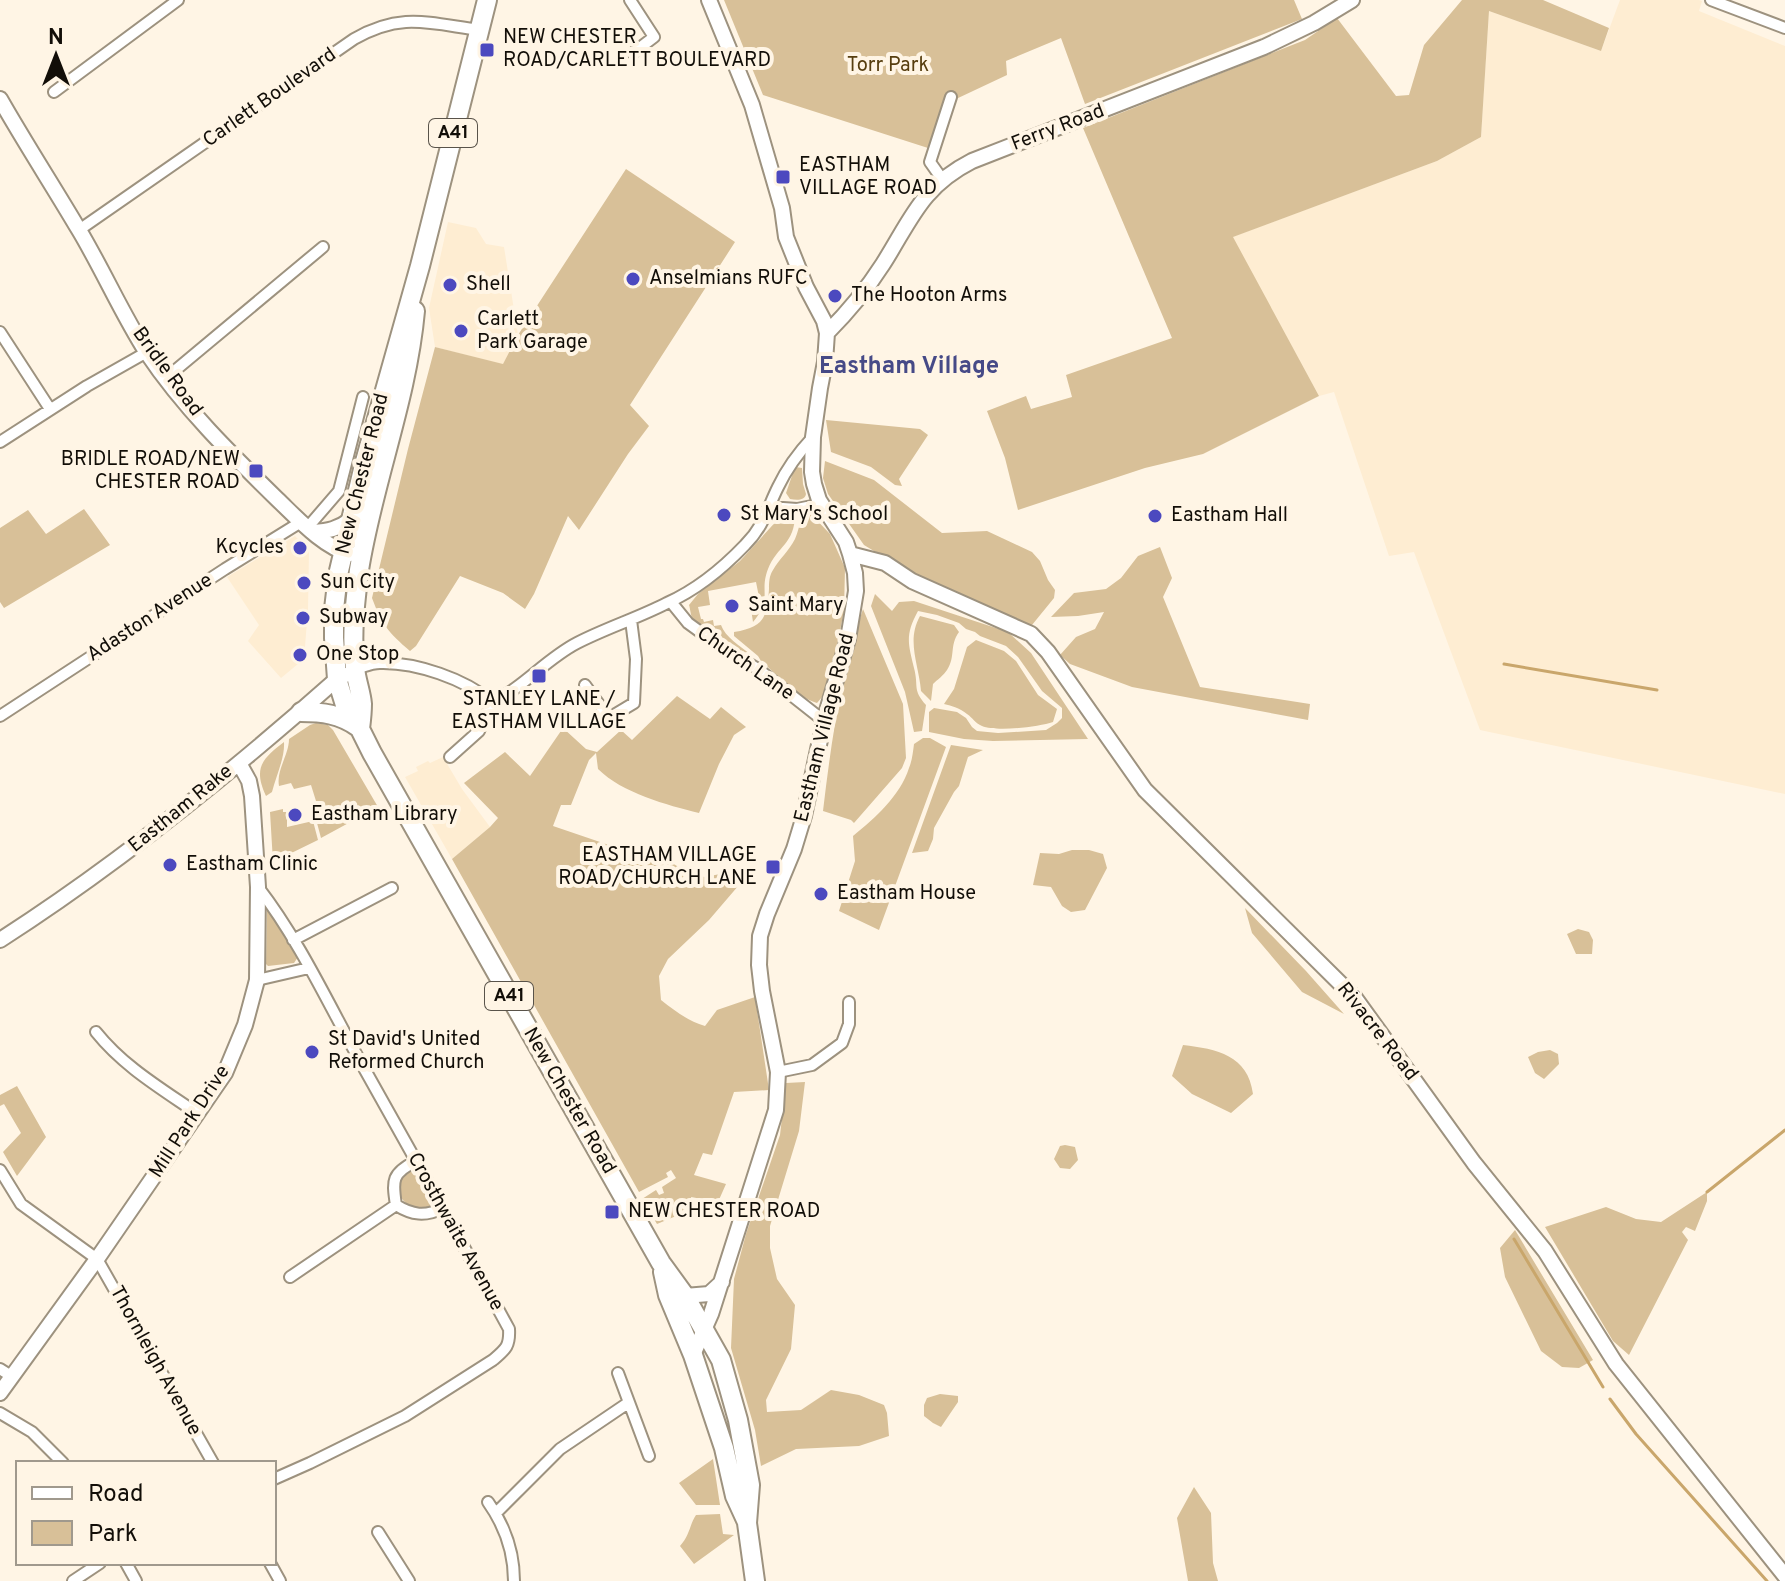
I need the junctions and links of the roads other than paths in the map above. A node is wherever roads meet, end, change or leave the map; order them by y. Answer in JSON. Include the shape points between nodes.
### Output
{"nodes":[{"id":1,"x":178,"y":0,"type":"edge"},
{"id":2,"x":487,"y":0,"type":"edge"},
{"id":3,"x":630,"y":0,"type":"edge"},
{"id":4,"x":709,"y":0,"type":"edge"},
{"id":5,"x":1352,"y":0,"type":"edge"},
{"id":6,"x":1711,"y":0,"type":"edge"},
{"id":7,"x":1785,"y":28,"type":"edge"},
{"id":8,"x":479,"y":30,"type":"junction"},
{"id":9,"x":633,"y":53,"type":"dead end"},
{"id":10,"x":54,"y":92,"type":"dead end"},
{"id":11,"x":951,"y":97,"type":"dead end"},
{"id":12,"x":0,"y":99,"type":"edge"},
{"id":13,"x":942,"y":179,"type":"junction"},
{"id":14,"x":79,"y":230,"type":"junction"},
{"id":15,"x":323,"y":247,"type":"dead end"},
{"id":16,"x":420,"y":266,"type":"junction"},
{"id":17,"x":0,"y":332,"type":"edge"},
{"id":18,"x":827,"y":333,"type":"junction"},
{"id":19,"x":147,"y":352,"type":"junction"},
{"id":20,"x":166,"y":378,"type":"junction"},
{"id":21,"x":363,"y":397,"type":"dead end"},
{"id":22,"x":50,"y":409,"type":"junction"},
{"id":23,"x":813,"y":437,"type":"junction"},
{"id":24,"x":0,"y":442,"type":"edge"},
{"id":25,"x":822,"y":504,"type":"junction"},
{"id":26,"x":769,"y":507,"type":"junction"},
{"id":27,"x":350,"y":520,"type":"junction"},
{"id":28,"x":308,"y":527,"type":"junction"},
{"id":29,"x":343,"y":552,"type":"junction"},
{"id":30,"x":850,"y":554,"type":"junction"},
{"id":31,"x":362,"y":557,"type":"junction"},
{"id":32,"x":671,"y":602,"type":"junction"},
{"id":33,"x":631,"y":620,"type":"junction"},
{"id":34,"x":355,"y":669,"type":"junction"},
{"id":35,"x":337,"y":679,"type":"junction"},
{"id":36,"x":585,"y":685,"type":"dead end"},
{"id":37,"x":492,"y":702,"type":"junction"},
{"id":38,"x":301,"y":712,"type":"junction"},
{"id":39,"x":0,"y":716,"type":"edge"},
{"id":40,"x":824,"y":721,"type":"junction"},
{"id":41,"x":360,"y":729,"type":"junction"},
{"id":42,"x":450,"y":757,"type":"dead end"},
{"id":43,"x":239,"y":763,"type":"junction"},
{"id":44,"x":258,"y":887,"type":"junction"},
{"id":45,"x":392,"y":888,"type":"dead end"},
{"id":46,"x":0,"y":940,"type":"edge"},
{"id":47,"x":293,"y":940,"type":"junction"},
{"id":48,"x":309,"y":968,"type":"junction"},
{"id":49,"x":257,"y":980,"type":"junction"},
{"id":50,"x":849,"y":1002,"type":"dead end"},
{"id":51,"x":96,"y":1032,"type":"dead end"},
{"id":52,"x":778,"y":1072,"type":"junction"},
{"id":53,"x":198,"y":1114,"type":"junction"},
{"id":54,"x":416,"y":1161,"type":"junction"},
{"id":55,"x":0,"y":1170,"type":"edge"},
{"id":56,"x":396,"y":1205,"type":"junction"},
{"id":57,"x":443,"y":1208,"type":"junction"},
{"id":58,"x":97,"y":1259,"type":"junction"},
{"id":59,"x":661,"y":1263,"type":"junction"},
{"id":60,"x":290,"y":1277,"type":"dead end"},
{"id":61,"x":722,"y":1281,"type":"junction"},
{"id":62,"x":685,"y":1296,"type":"junction"},
{"id":63,"x":704,"y":1332,"type":"junction"},
{"id":64,"x":693,"y":1355,"type":"junction"},
{"id":65,"x":5,"y":1372,"type":"edge"},
{"id":66,"x":618,"y":1373,"type":"dead end"},
{"id":67,"x":0,"y":1393,"type":"edge"},
{"id":68,"x":628,"y":1403,"type":"junction"},
{"id":69,"x":0,"y":1413,"type":"edge"},
{"id":70,"x":649,"y":1456,"type":"dead end"},
{"id":71,"x":61,"y":1461,"type":"edge"},
{"id":72,"x":212,"y":1461,"type":"edge"},
{"id":73,"x":276,"y":1478,"type":"edge"},
{"id":74,"x":488,"y":1502,"type":"dead end"},
{"id":75,"x":496,"y":1513,"type":"junction"},
{"id":76,"x":747,"y":1523,"type":"junction"},
{"id":77,"x":378,"y":1532,"type":"dead end"},
{"id":78,"x":97,"y":1565,"type":"edge"},
{"id":79,"x":1785,"y":1576,"type":"edge"},
{"id":80,"x":73,"y":1581,"type":"edge"},
{"id":81,"x":409,"y":1581,"type":"edge"},
{"id":82,"x":514,"y":1581,"type":"edge"},
{"id":83,"x":755,"y":1581,"type":"edge"}],
"edges":[{"from":1,"to":10,"type":"street"},
{"from":2,"to":8,"type":"highway","name":"New Chester Road","number":"A41"},
{"from":3,"to":9,"type":"street","via":[[654,37]]},
{"from":4,"to":18,"type":"main road","name":"Eastham Village Road","via":[[752,105],[786,237]]},
{"from":5,"to":13,"type":"main road","name":"Ferry Road","via":[[1264,47],[972,161]]},
{"from":6,"to":7,"type":"street"},
{"from":8,"to":14,"type":"street","name":"Carlett Boulevard","via":[[409,21],[372,29]]},
{"from":8,"to":16,"type":"highway","name":"New Chester Road","number":"A41"},
{"from":11,"to":13,"type":"street","via":[[930,162]]},
{"from":12,"to":14,"type":"main road","name":"Bridle Road"},
{"from":13,"to":18,"type":"main road","name":"Ferry Road"},
{"from":14,"to":19,"type":"main road","name":"Bridle Road"},
{"from":15,"to":20,"type":"street"},
{"from":16,"to":27,"type":"highway","name":"New Chester Road","number":"A41"},
{"from":16,"to":31,"type":"highway","name":"New Chester Road","number":"A41","via":[[412,351]]},
{"from":17,"to":22,"type":"street"},
{"from":18,"to":23,"type":"main road","name":"Eastham Village Road"},
{"from":19,"to":20,"type":"main road","name":"Bridle Road"},
{"from":19,"to":22,"type":"street"},
{"from":20,"to":28,"type":"main road","name":"Bridle Road","via":[[225,449]]},
{"from":21,"to":28,"type":"street","name":"New Chester Road","via":[[339,491]]},
{"from":22,"to":24,"type":"street"},
{"from":23,"to":25,"type":"main road","name":"Eastham Village Road","via":[[812,472]]},
{"from":23,"to":26,"type":"street","via":[[798,453]]},
{"from":25,"to":26,"type":"street"},
{"from":25,"to":30,"type":"main road","name":"Eastham Village Road"},
{"from":26,"to":32,"type":"street","via":[[745,545]]},
{"from":27,"to":28,"type":"main road","via":[[340,527]]},
{"from":27,"to":29,"type":"highway","name":"New Chester Road","number":"A41"},
{"from":28,"to":29,"type":"main road","name":"Bridle Road"},
{"from":28,"to":39,"type":"street","name":"Adaston Avenue","via":[[225,569]]},
{"from":29,"to":31,"type":"main road","name":"Bridle Road"},
{"from":29,"to":35,"type":"highway","name":"New Chester Road","number":"A41","via":[[334,609]]},
{"from":30,"to":40,"type":"main road","name":"Eastham Village Road","via":[[856,591]]},
{"from":30,"to":79,"type":"main road","name":"Rivacre Road","via":[[885,563],[912,581],[1031,634],[1048,652],[1145,790],[1355,998],[1545,1251],[1616,1364]]},
{"from":31,"to":34,"type":"highway","name":"New Chester Road","number":"A41","via":[[353,624]]},
{"from":32,"to":33,"type":"street"},
{"from":32,"to":40,"type":"street","name":"Church Lane","via":[[688,623]]},
{"from":33,"to":36,"type":"street","via":[[634,703],[609,718]]},
{"from":33,"to":37,"type":"street","via":[[576,643]]},
{"from":34,"to":35,"type":"main road","name":"Eastham Rake"},
{"from":34,"to":37,"type":"street","via":[[375,663],[423,668]]},
{"from":34,"to":41,"type":"highway","name":"New Chester Road","number":"A41","via":[[362,703]]},
{"from":35,"to":38,"type":"main road","name":"Eastham Rake"},
{"from":35,"to":41,"type":"highway","name":"New Chester Road","number":"A41"},
{"from":37,"to":42,"type":"street","via":[[479,731]]},
{"from":38,"to":41,"type":"highway","via":[[329,714]]},
{"from":38,"to":43,"type":"main road","name":"Eastham Rake"},
{"from":40,"to":52,"type":"main road","name":"Eastham Village Road","via":[[804,816],[760,936],[762,991]]},
{"from":41,"to":59,"type":"highway","name":"New Chester Road","number":"A41"},
{"from":43,"to":44,"type":"main road","name":"Mill Park Drive","via":[[252,796]]},
{"from":43,"to":46,"type":"main road","name":"Eastham Rake","via":[[104,870]]},
{"from":44,"to":47,"type":"street","name":"Crosthwaite Avenue"},
{"from":44,"to":49,"type":"main road","name":"Mill Park Drive"},
{"from":45,"to":47,"type":"street"},
{"from":47,"to":48,"type":"street","name":"Crosthwaite Avenue"},
{"from":48,"to":49,"type":"street"},
{"from":48,"to":54,"type":"street","name":"Crosthwaite Avenue"},
{"from":49,"to":53,"type":"main road","name":"Mill Park Drive","via":[[225,1073]]},
{"from":50,"to":52,"type":"street","via":[[842,1043],[812,1065]]},
{"from":51,"to":53,"type":"street","via":[[128,1065]]},
{"from":52,"to":61,"type":"main road","name":"Eastham Village Road","via":[[776,1110]]},
{"from":53,"to":58,"type":"main road","name":"Mill Park Drive"},
{"from":54,"to":56,"type":"street","via":[[394,1177]]},
{"from":54,"to":57,"type":"street","name":"Crosthwaite Avenue"},
{"from":55,"to":58,"type":"street","via":[[21,1204]]},
{"from":56,"to":57,"type":"street","via":[[417,1215]]},
{"from":56,"to":60,"type":"street"},
{"from":57,"to":73,"type":"street","name":"Crosthwaite Avenue","via":[[509,1329],[505,1350],[405,1416]]},
{"from":58,"to":65,"type":"main road","name":"Mill Park Drive"},
{"from":58,"to":72,"type":"street","name":"Thornleigh Avenue"},
{"from":59,"to":62,"type":"highway","name":"New Chester Road","number":"A41"},
{"from":59,"to":64,"type":"highway","name":"New Chester Road","number":"A41"},
{"from":61,"to":62,"type":"main road","via":[[709,1294]]},
{"from":61,"to":63,"type":"main road","name":"Eastham Village Road"},
{"from":62,"to":63,"type":"highway","name":"New Chester Road","number":"A41"},
{"from":63,"to":64,"type":"main road","name":"Eastham Village Road"},
{"from":63,"to":76,"type":"highway","name":"New Chester Road","number":"A41","via":[[721,1360],[738,1420],[750,1485]]},
{"from":64,"to":76,"type":"highway","name":"New Chester Road","number":"A41"},
{"from":65,"to":67,"type":"main road","name":"Mill Park Drive"},
{"from":66,"to":68,"type":"street"},
{"from":68,"to":70,"type":"street"},
{"from":68,"to":75,"type":"street","via":[[560,1449]]},
{"from":69,"to":71,"type":"street","via":[[32,1432]]},
{"from":74,"to":75,"type":"street"},
{"from":75,"to":82,"type":"street","via":[[510,1545]]},
{"from":76,"to":83,"type":"highway","name":"New Chester Road","number":"A41"},
{"from":77,"to":81,"type":"street"},
{"from":78,"to":80,"type":"street"}]}
